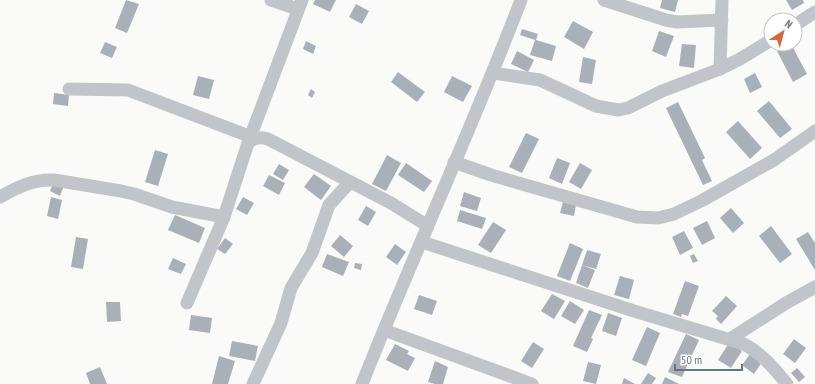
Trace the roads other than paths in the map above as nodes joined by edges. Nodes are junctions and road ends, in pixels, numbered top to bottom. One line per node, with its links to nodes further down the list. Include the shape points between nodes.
1 (271, 0): 5 (street)
2 (521, 0): 11 (street)
3 (604, 0): 7 (street, via 677,22)
4 (722, 0): 7 (street)
5 (300, 5): 14 (street)
6 (815, 12): 8 (street)
7 (722, 20): 10 (street)
8 (803, 20)
9 (763, 45): 10 (street)
10 (720, 69): 11 (street, via 618,110 596,106 540,80)
11 (493, 73): 15 (street)
12 (68, 89): 14 (street, via 128,90)
13 (815, 131): 15 (street, via 774,160 734,183 674,214 658,218 637,217 491,176)
14 (251, 139): 16 (street, via 268,138); 18 (street)
15 (454, 162): 19 (street)
16 (350, 182): 19 (street); 25 (street, via 329,206 312,253 291,288 281,323)
17 (0, 197): 18 (street, via 32,182 54,180 121,191 172,207)
18 (224, 217): 22 (street)
19 (428, 226): 20 (street)
20 (422, 242): 23 (street); 24 (street, via 634,312)
21 (815, 287): 24 (street)
22 (187, 303)
23 (384, 330): 26 (street); 27 (street)
24 (730, 339): 28 (street, via 760,354)
25 (253, 384)
26 (362, 384)
27 (532, 384)
28 (787, 384)

